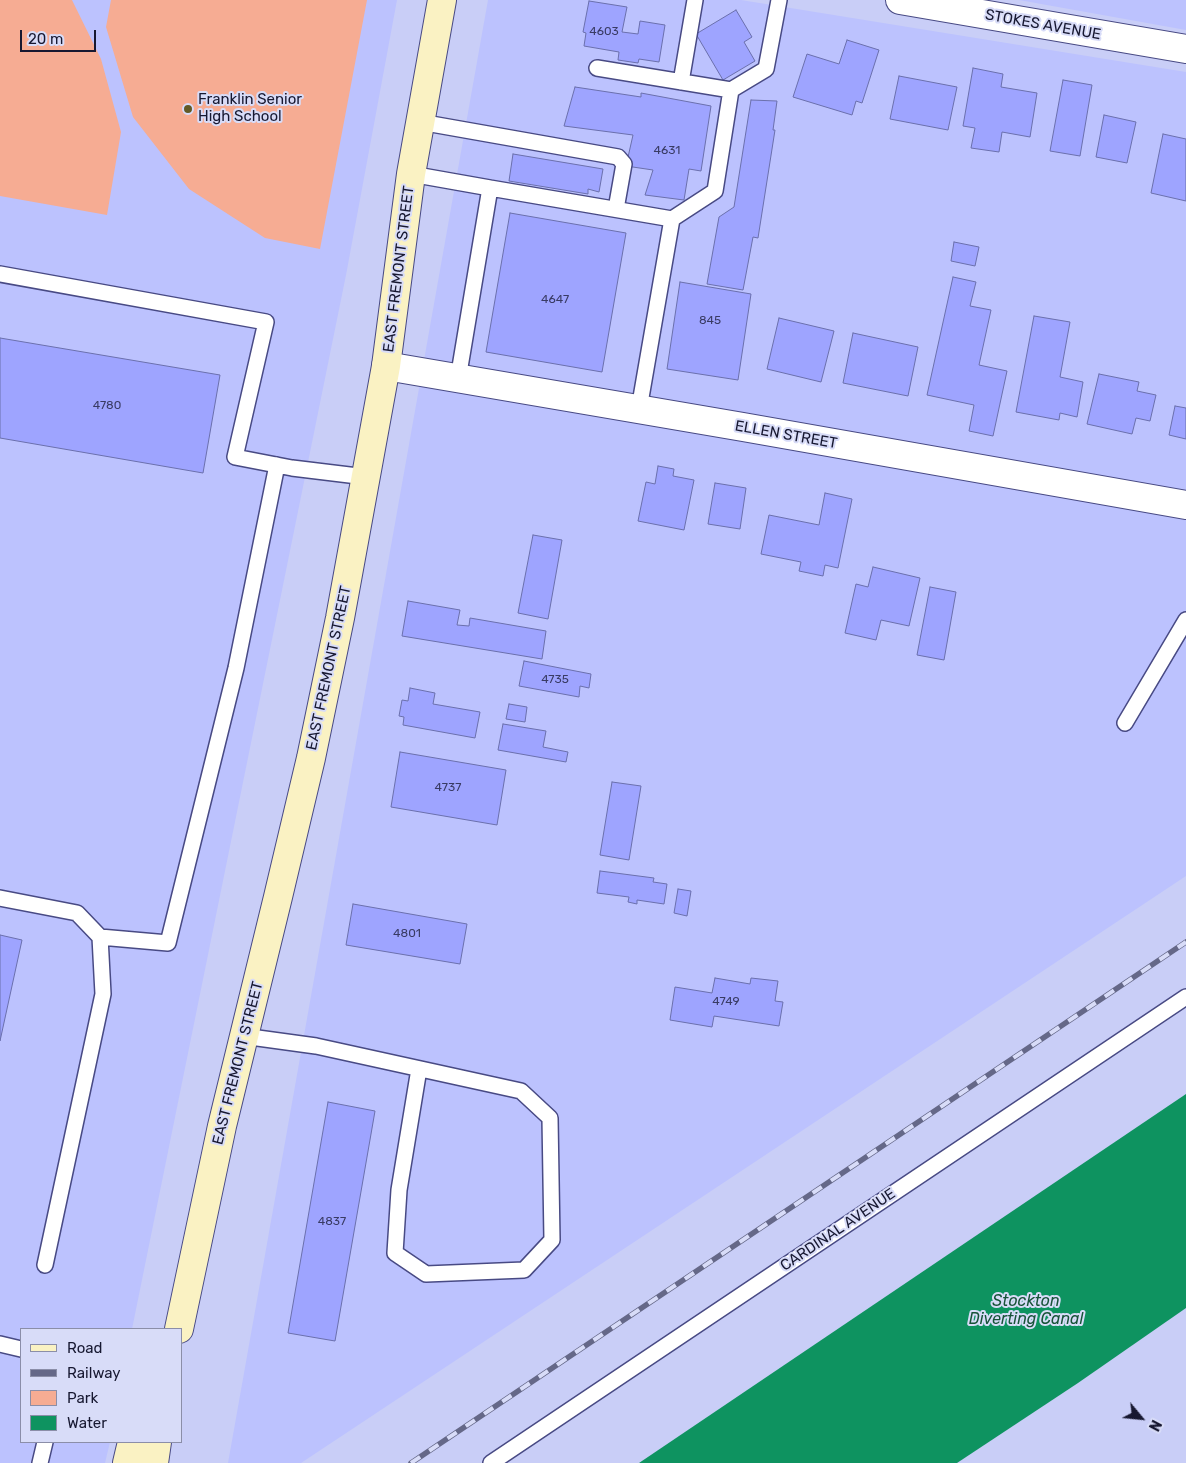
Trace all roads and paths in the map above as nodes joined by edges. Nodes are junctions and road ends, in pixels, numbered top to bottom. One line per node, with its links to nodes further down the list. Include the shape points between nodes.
1 (442, 0): 9 (main road, EAST FREMONT STREET)
2 (696, 0): 7 (lane)
3 (779, 0): 8 (lane, via 766,69)
4 (900, 0): 5 (street, STOKES AVENUE)
5 (1186, 49)
6 (597, 68): 7 (lane)
7 (681, 82): 8 (lane)
8 (731, 90): 13 (lane, via 715,191)
9 (420, 122): 10 (main road, EAST FREMONT STREET); 12 (lane, via 618,157 624,164)
10 (411, 174): 11 (lane); 15 (main road, EAST FREMONT STREET)
11 (490, 188): 12 (lane); 16 (lane)
12 (616, 209): 13 (lane)
13 (672, 219): 17 (lane)
14 (0, 274): 18 (lane, via 266,322 235,457)
15 (386, 366): 16 (street, ELLEN STREET); 19 (main road, EAST FREMONT STREET)
16 (458, 378): 17 (street, ELLEN STREET)
17 (640, 410): 20 (street, ELLEN STREET)
18 (277, 466): 19 (lane); 24 (lane, via 236,668 168,943)
19 (366, 477): 26 (main road, EAST FREMONT STREET, via 311,758)
20 (1186, 505)
21 (1186, 620): 22 (lane)
22 (1125, 723)
23 (0, 898): 24 (lane, via 77,913)
24 (100, 937): 29 (lane, via 103,994)
25 (1186, 997): 40 (lane, CARDINAL AVENUE)
26 (243, 1036): 27 (lane, via 316,1046); 28 (main road, EAST FREMONT STREET)
27 (419, 1069): 27 (lane, via 521,1091 550,1118 552,1240 524,1270 426,1274 395,1253 399,1190)
28 (202, 1217): 30 (main road); 31 (main road, EAST FREMONT STREET)
29 (45, 1265)
30 (161, 1328)
31 (178, 1328)
32 (0, 1344): 33 (lane)
33 (20, 1350)
34 (45, 1443): 37 (lane)
35 (132, 1443): 38 (main road)
36 (158, 1443): 39 (main road)
37 (40, 1463)
38 (127, 1463)
39 (154, 1463)
40 (491, 1463)

